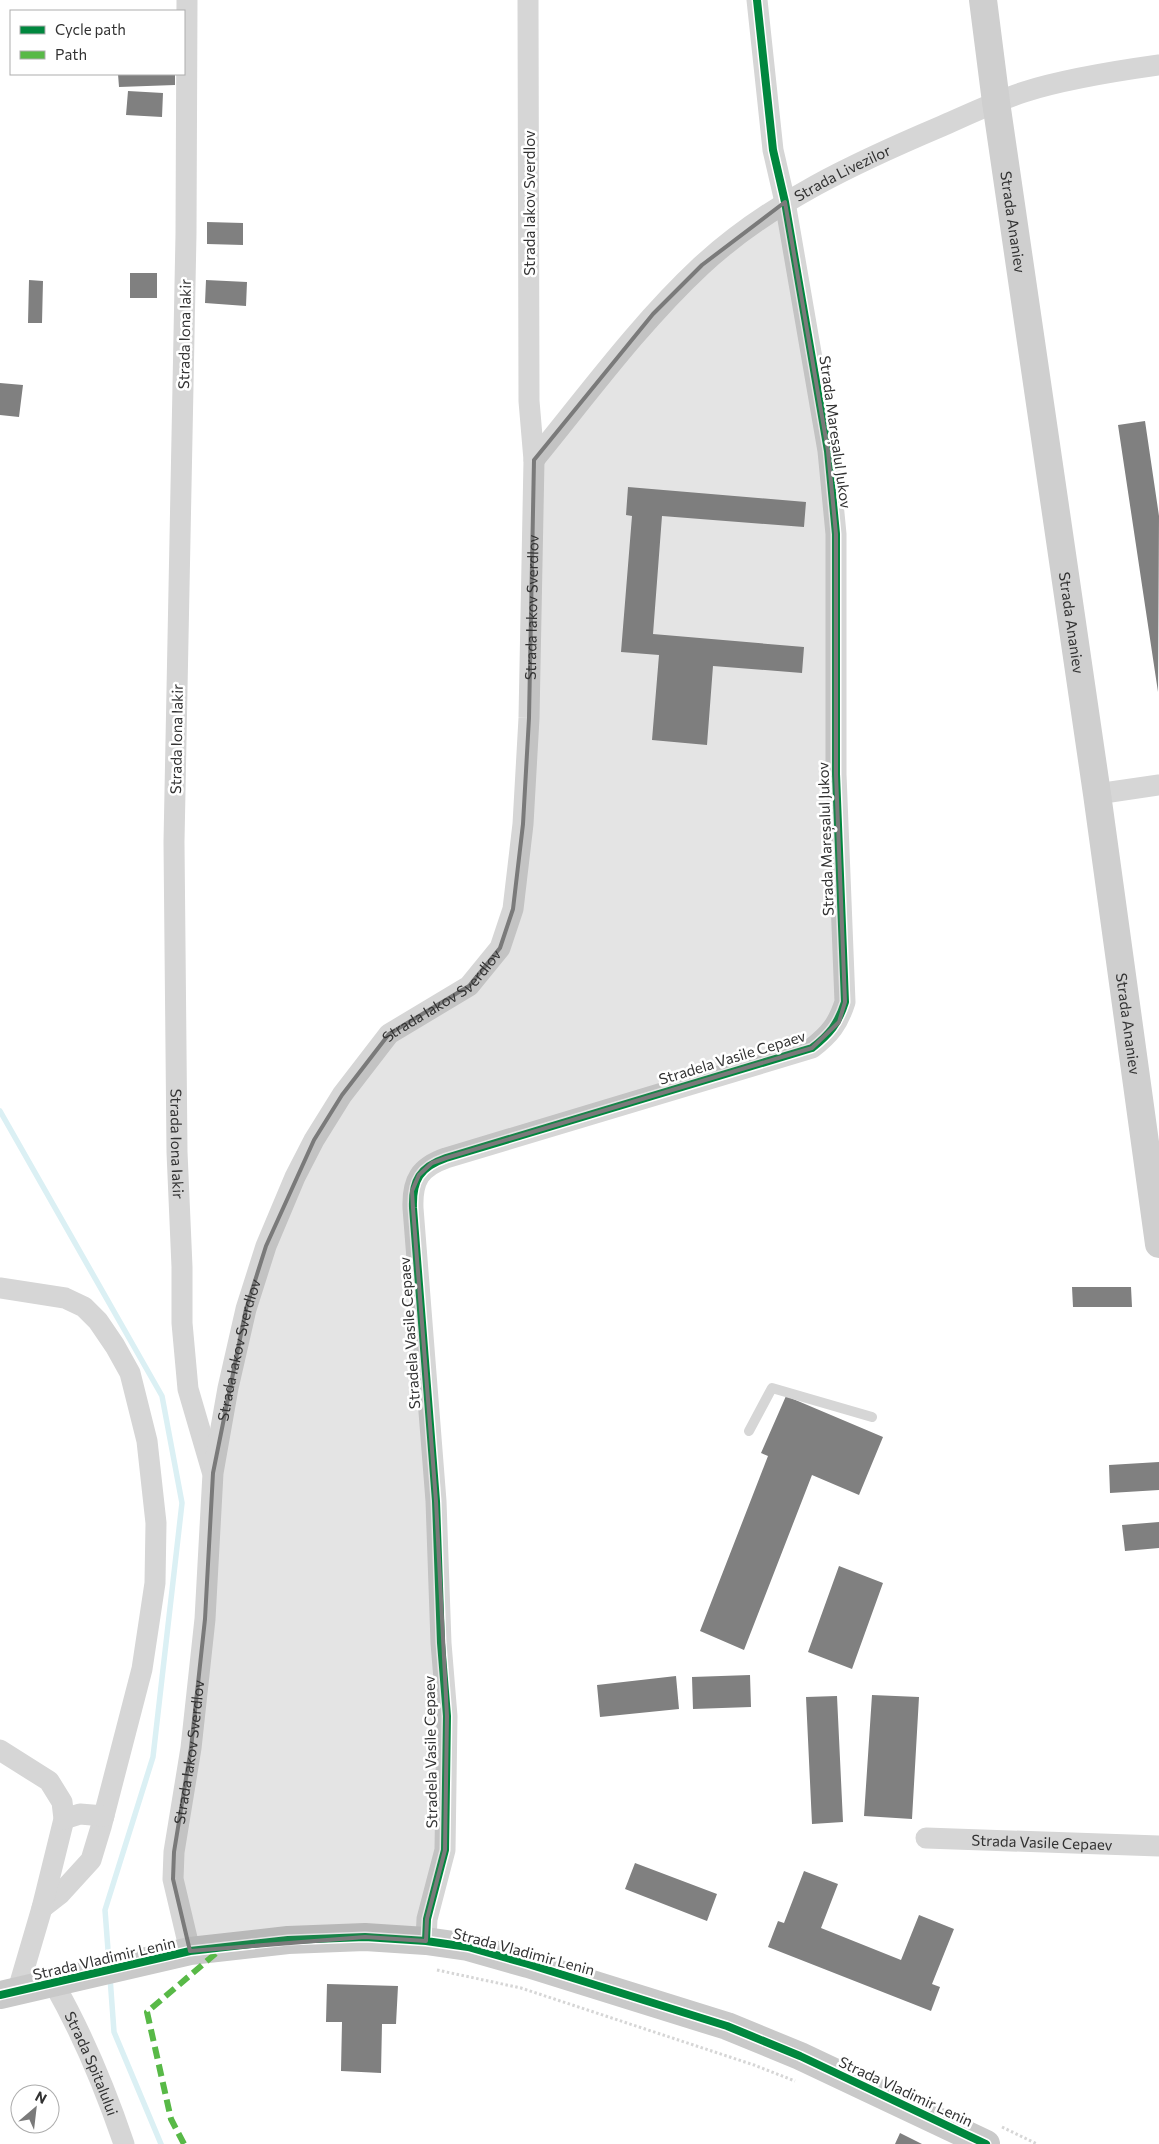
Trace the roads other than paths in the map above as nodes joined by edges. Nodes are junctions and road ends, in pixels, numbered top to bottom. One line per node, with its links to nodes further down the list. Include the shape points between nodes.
1 (187, 0): 16 (street, Strada Iona Iakir, via 186,234 174,842 176,1133 182,1324 188,1388)
2 (528, 0): 8 (street, Strada Iakov Sverdlov, via 529,401)
3 (757, 0): 7 (street, Strada Mareșalul Jukov, via 773,150)
4 (983, 0): 6 (street, Strada Ananiev)
5 (1159, 64): 6 (street, Strada Livezilor, via 1025,92)
6 (996, 102): 7 (street, Strada Livezilor, via 868,159); 10 (street, Strada Ananiev)
7 (785, 202): 8 (street, Strada Livezilor, via 702,265 653,314); 11 (street, Strada Mareșalul Jukov, via 828,451 836,534 836,774 845,1002)
8 (534, 460): 16 (street, Strada Iakov Sverdlov, via 529,718 523,824 513,909 508,925 500,948 469,986 389,1034 342,1095 314,1140 266,1246 246,1309)
9 (1159, 785): 10 (street)
10 (1097, 794): 12 (street, Strada Ananiev)
11 (838, 1022): 23 (street, Stradela Vasile Cepaev, via 829,1036 812,1048 446,1158 432,1163 419,1175 412,1191 436,1501 447,1716 445,1850 427,1919)
12 (1159, 1244)
13 (0, 1288): 18 (street, via 65,1298 84,1307 98,1321 130,1373 147,1442 156,1523 155,1583 142,1668)
14 (872, 1417): 15 (lane, via 772,1388)
15 (749, 1430)
16 (213, 1474): 24 (street, Strada Iakov Sverdlov, via 205,1619 172,1879)
17 (0, 1750): 19 (street, via 49,1781 62,1802)
18 (104, 1816): 19 (street, via 80,1814); 22 (street, via 91,1860 60,1894)
19 (64, 1819): 22 (street)
20 (926, 1838): 21 (street, Strada Vasile Cepaev)
21 (1159, 1846)
22 (42, 1908): 26 (street)
23 (426, 1941): 24 (main road, Strada Vladimir Lenin, via 355,1937 288,1940); 28 (main road, Strada Vladimir Lenin, via 528,1964 727,2026 800,2056)
24 (182, 1954): 25 (main road, Strada Vladimir Lenin)
25 (60, 1982): 26 (main road, Strada Vladimir Lenin); 27 (street, Strada Spitalului)
26 (8, 1994)
27 (124, 2144)
28 (986, 2144)

